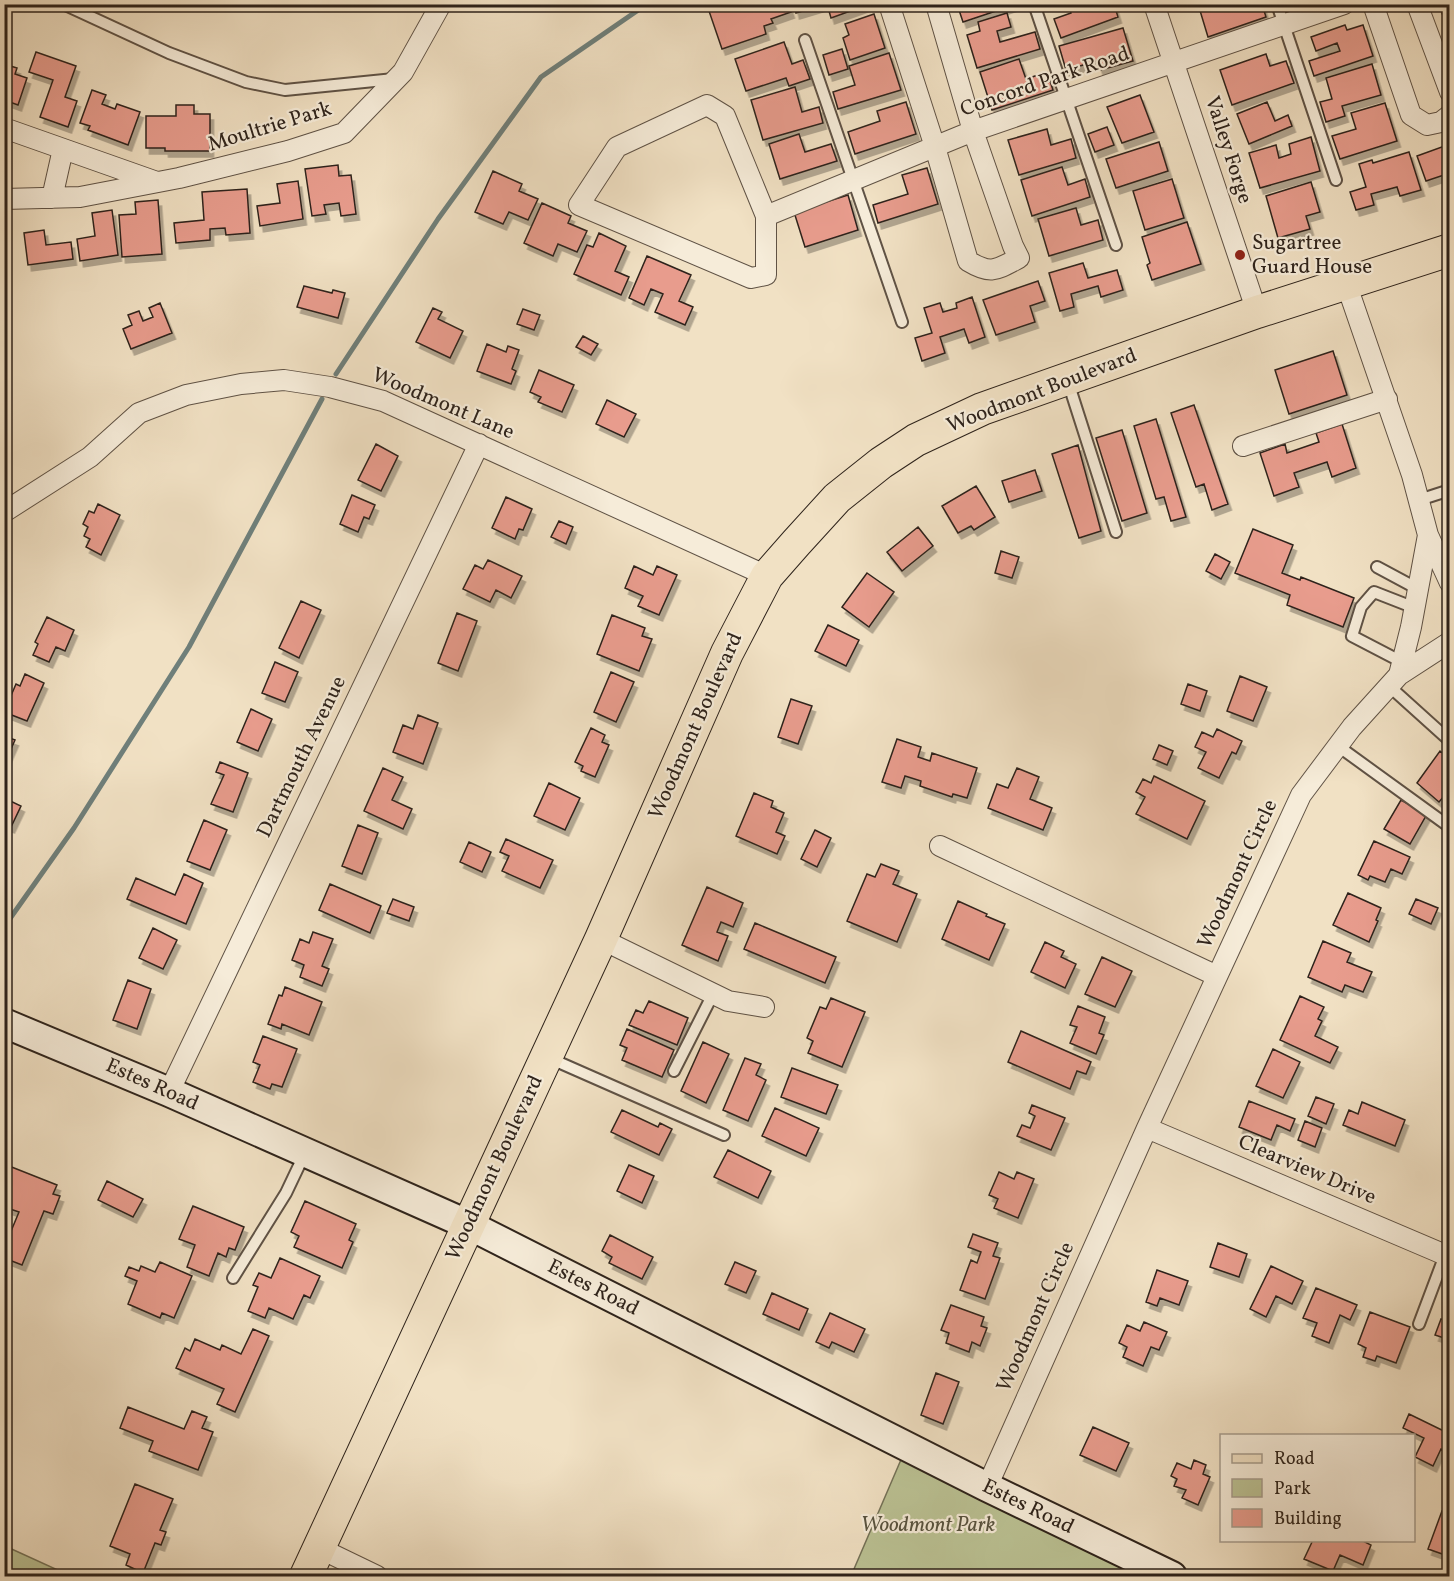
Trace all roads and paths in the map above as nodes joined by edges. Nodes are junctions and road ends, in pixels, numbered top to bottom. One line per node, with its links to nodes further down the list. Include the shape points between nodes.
1 (63, 4): 14 (lane, via 246,82 285,90)
2 (441, 4): 14 (street, Moultrie Park)
3 (889, 4): 20 (street)
4 (936, 4): 19 (street)
5 (1034, 4): 16 (lane)
6 (1154, 4): 13 (street, Valley Forge)
7 (1276, 4): 11 (lane)
8 (1344, 4): 11 (street, Concord Park Road)
9 (1373, 4): 17 (street, via 1411,115 1427,125 1441,122)
10 (1417, 4): 15 (street)
11 (1284, 25): 13 (street, Concord Park Road); 23 (lane)
12 (805, 40): 22 (lane)
13 (1174, 63): 16 (street, Concord Park Road); 31 (street, Valley Forge)
14 (397, 79): 24 (street, Moultrie Park, via 344,133 288,152)
15 (1449, 92)
16 (1067, 100): 19 (street, Concord Park Road); 28 (lane)
17 (1449, 115)
18 (4, 128): 21 (street)
19 (973, 132): 20 (street, Concord Park Road); 20 (street, via 1019,258 999,269 982,270 968,261)
20 (935, 147): 22 (street, Concord Park Road)
21 (63, 149): 24 (street); 25 (street)
22 (853, 180): 27 (street, Concord Park Road); 32 (lane)
23 (1336, 180)
24 (157, 182): 25 (street, Moultrie Park, via 80,197)
25 (52, 198): 26 (street, Moultrie Park)
26 (4, 199)
27 (766, 216): 27 (street, via 766,275 751,278 579,205 617,147 707,105 725,116)
28 (1116, 245)
29 (1449, 250): 30 (main road, Woodmont Boulevard)
30 (1346, 283): 31 (main road, Woodmont Boulevard); 34 (street, Woodmont Circle)
31 (1257, 312): 33 (main road, Woodmont Boulevard)
32 (902, 322)
33 (1067, 379): 40 (lane); 43 (main road, Woodmont Boulevard, via 982,409 916,440 837,498)
34 (1387, 399): 36 (street); 38 (street, Woodmont Circle)
35 (479, 444): 39 (street, Woodmont Lane, via 383,401 330,387 284,380 241,384 186,395 139,413 90,457); 43 (street, Woodmont Lane); 59 (street, Dartmouth Avenue)
36 (1243, 446)
37 (1449, 490): 38 (lane)
38 (1419, 500): 41 (street, Woodmont Circle)
39 (4, 512)
40 (1116, 532)
41 (1428, 535): 44 (street); 45 (street, Woodmont Circle)
42 (1377, 567): 45 (lane)
43 (767, 576): 52 (main road, Woodmont Boulevard, via 727,653)
44 (1449, 583)
45 (1417, 599): 47 (street, Woodmont Circle); 47 (lane, via 1374,592 1361,607 1352,636)
46 (1449, 642): 47 (street)
47 (1396, 674): 48 (lane); 49 (street, Woodmont Circle)
48 (1449, 741)
49 (1338, 746): 50 (lane); 53 (street, Woodmont Circle, via 1301,795)
50 (1447, 825)
51 (940, 846): 53 (street)
52 (601, 939): 54 (street); 57 (main road, Woodmont Boulevard)
53 (1217, 976): 60 (street, Woodmont Circle)
54 (713, 994): 55 (street, via 728,1001); 58 (lane)
55 (764, 1007)
56 (4, 1023): 59 (street, Estes Road)
57 (546, 1057): 61 (lane); 63 (main road, Woodmont Boulevard)
58 (674, 1071)
59 (169, 1092): 62 (street, Estes Road)
60 (1147, 1128): 64 (street, Clearview Drive); 67 (street, Woodmont Circle)
61 (724, 1135)
62 (305, 1153): 63 (street, Estes Road); 65 (lane, via 286,1192)
63 (469, 1225): 67 (street, Estes Road); 68 (main road, Woodmont Boulevard)
64 (1447, 1256): 66 (lane)
65 (233, 1278)
66 (1419, 1324)
67 (987, 1487): 71 (street, Estes Road)
68 (319, 1548): 69 (main road, Woodmont Boulevard); 70 (street)
69 (306, 1576)
70 (377, 1576)
71 (1172, 1576)

